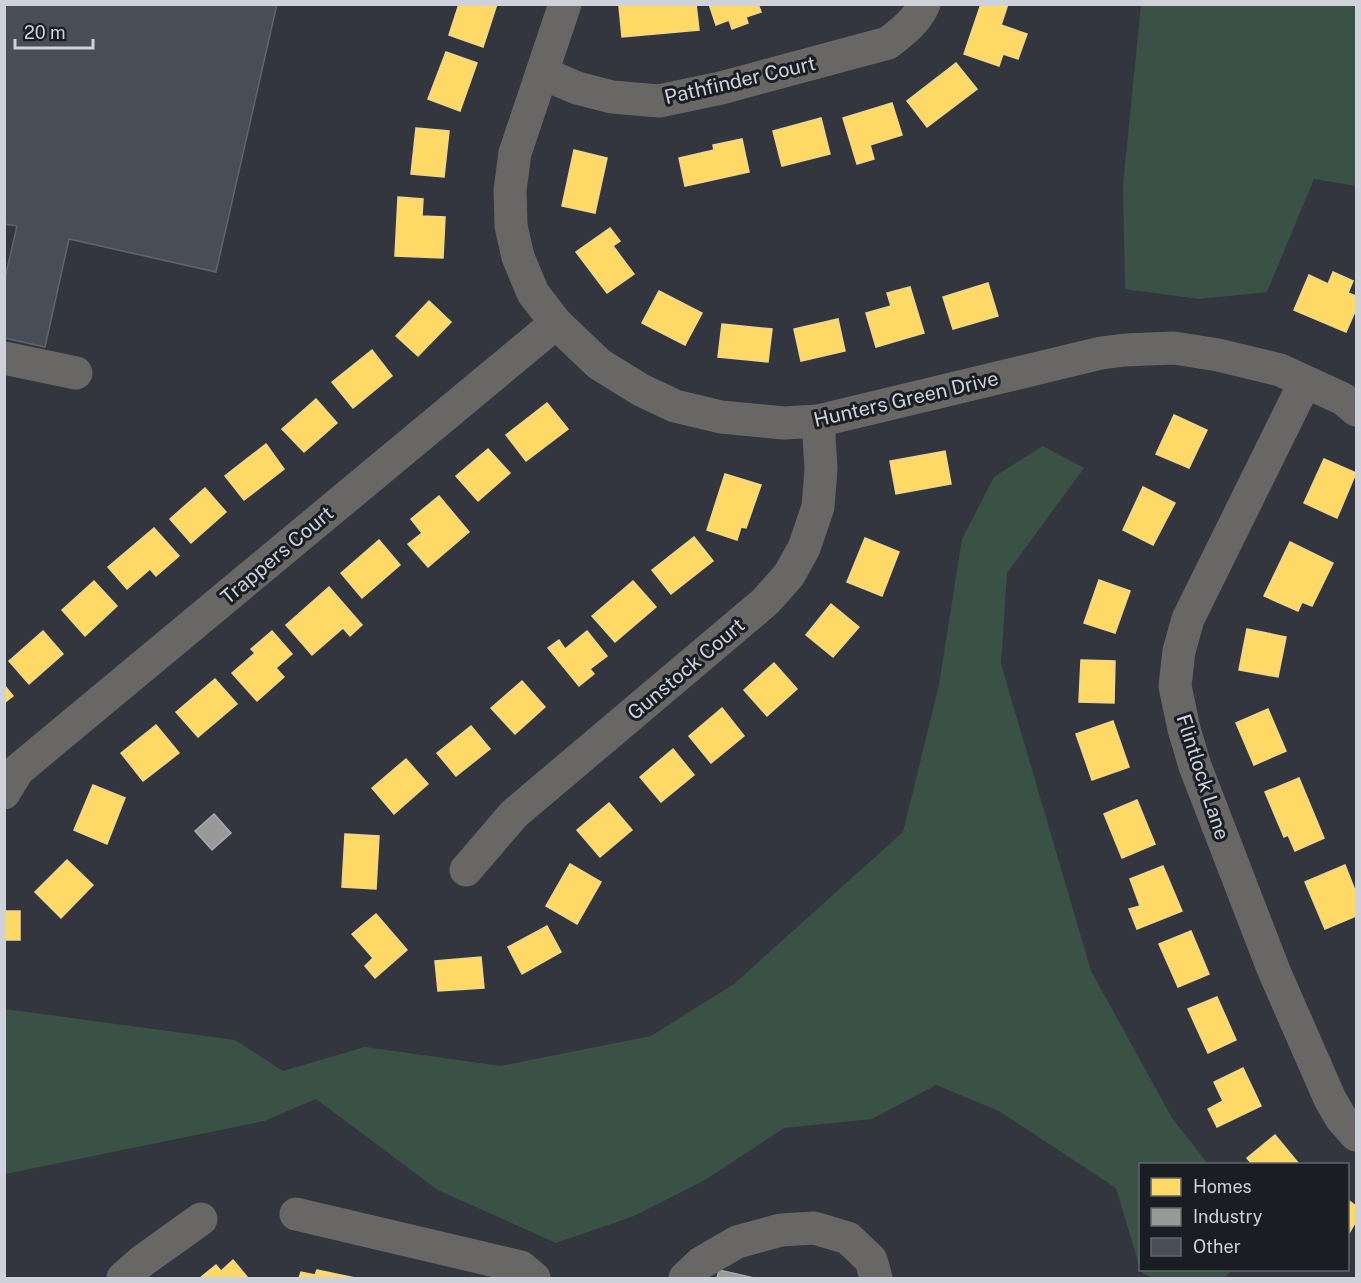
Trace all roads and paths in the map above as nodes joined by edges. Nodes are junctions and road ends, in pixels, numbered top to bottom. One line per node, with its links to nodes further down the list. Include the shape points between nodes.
1 (566, 4): 3 (street, Hunters Green Drive)
2 (924, 4): 3 (street, Pathfinder Court, via 909,25 888,43 659,101 612,97 577,88)
3 (542, 72): 4 (street, Hunters Green Drive, via 515,153 511,226 518,257 533,293)
4 (556, 323): 9 (street, Hunters Green Drive, via 599,364 675,406 721,417); 10 (street, Trappers Court, via 18,770)
5 (4, 358): 6 (street)
6 (76, 373)
7 (1305, 382): 8 (street, Hunters Green Drive, via 1343,399); 9 (street, Hunters Green Drive, via 1280,370 1218,355 1174,348 1125,350); 12 (street, Flintlock Lane, via 1188,619 1175,686 1195,766 1274,971 1330,1099)
8 (1356, 410)
9 (818, 422): 11 (street, Gunstock Court, via 818,507 804,548 789,575 766,601 514,814)
10 (4, 793)
11 (466, 870)
12 (1356, 1136)
13 (296, 1214): 16 (street, via 521,1267)
14 (201, 1219): 15 (street)
15 (123, 1278)
16 (534, 1278)
17 (685, 1278): 18 (street, via 701,1263 737,1242 781,1230 814,1228 848,1238 871,1260)
18 (876, 1278)

